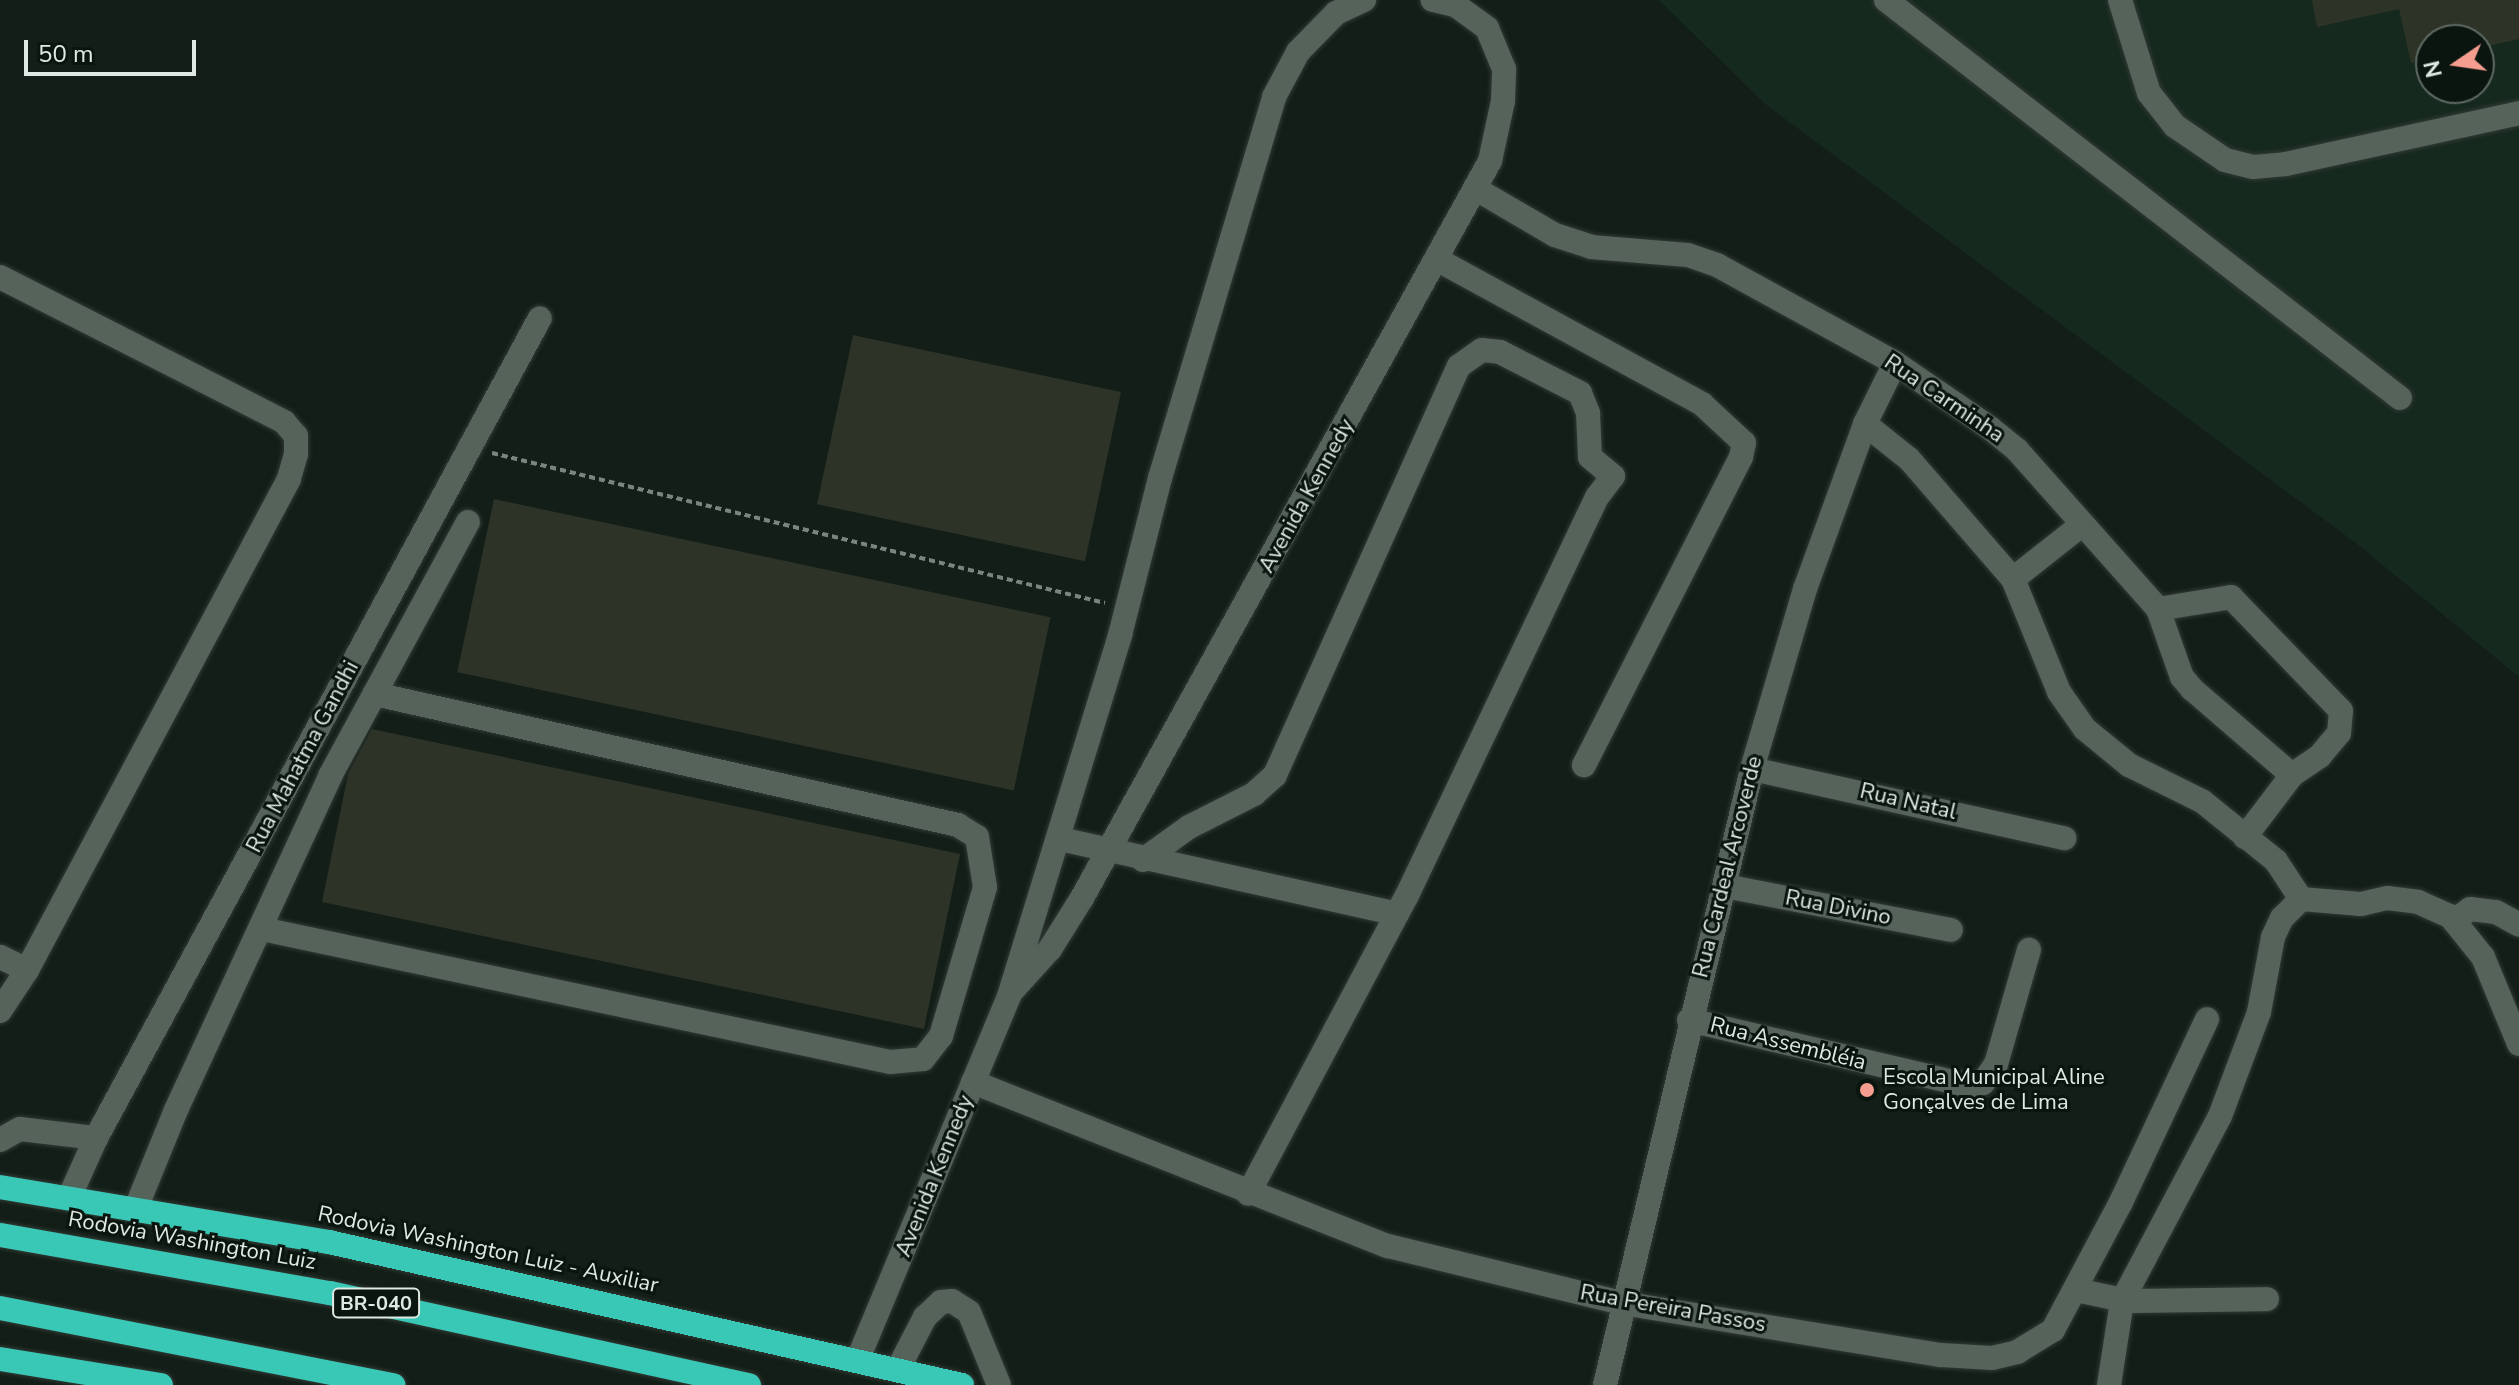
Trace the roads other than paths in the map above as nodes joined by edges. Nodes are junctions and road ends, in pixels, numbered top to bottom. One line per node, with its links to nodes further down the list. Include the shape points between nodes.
1 (1364, 0): 25 (street, Avenida Kennedy, via 1336,13 1298,52 1274,97)
2 (1433, 0): 6 (street, via 1455,5)
3 (1480, 0): 6 (street, Avenida Kennedy)
4 (1886, 0): 13 (street)
5 (2120, 0): 7 (street, via 2149,93 2175,126 2225,160 2253,167 2286,164)
6 (1487, 28): 8 (street, Avenida Kennedy, via 1504,69 1503,101 1490,161)
7 (2519, 113)
8 (1476, 189): 9 (street, Avenida Kennedy); 12 (street, Rua Carminha, via 1555,235 1591,247 1688,255 1717,265)
9 (1438, 260): 20 (street, via 1702,404 1744,443); 26 (street, Avenida Kennedy)
10 (0, 277): 37 (street, via 284,422 296,436 289,479)
11 (540, 318): 44 (street, Rua Mahatma Gandhi)
12 (1895, 363): 14 (street, Rua Cardeal Arcoverde); 16 (street, Rua Carminha, via 2017,450)
13 (2400, 398)
14 (1865, 424): 17 (street, via 1909,459); 21 (street, Rua Cardeal Arcoverde, via 1805,589)
15 (468, 522): 19 (street)
16 (2080, 526): 17 (street); 18 (street, Rua Carminha)
17 (2013, 579): 23 (street, via 2059,692 2078,722 2129,765 2202,801)
18 (2158, 609): 22 (street, Rua Carminha, via 2187,683); 22 (street, via 2231,597 2334,699 2343,722 2339,733 2320,756)
19 (375, 694): 33 (street, via 330,776); 33 (street, via 958,825 977,837 985,887 941,1036 923,1059 890,1062)
20 (1584, 765)
21 (1752, 769): 24 (street, Rua Natal); 28 (street, Rua Cardeal Arcoverde)
22 (2292, 775): 23 (street)
23 (2245, 837): 29 (street, via 2287,874)
24 (2064, 838)
25 (1060, 839): 26 (street); 38 (street, Avenida Kennedy)
26 (1108, 853): 27 (street); 38 (street, Avenida Kennedy, via 1050,949)
27 (1143, 860): 30 (street); 30 (street, via 1189,827 1254,794 1275,775 1459,366 1482,350 1500,352 1580,393 1588,413 1590,457 1613,476 1597,497)
28 (1725, 886): 34 (street, Rua Divino); 41 (street, Rua Cardeal Arcoverde)
29 (2301, 899): 31 (street, via 2418,902); 53 (street, via 2282,918 2273,937 2259,1012 2220,1116)
30 (1397, 914): 47 (street)
31 (2454, 921): 32 (street, via 2470,909 2496,912); 42 (street, via 2483,957)
32 (2519, 925)
33 (262, 929): 49 (street)
34 (1951, 930)
35 (2029, 950): 41 (street, Rua Assembléia, via 1991,1076 1971,1086)
36 (0, 957): 37 (street)
37 (27, 970): 39 (street)
38 (1010, 993): 43 (street, Avenida Kennedy)
39 (0, 1011)
40 (2207, 1019): 51 (street, Rua Pereira Passos)
41 (1689, 1020): 54 (street, Rua Cardeal Arcoverde)
42 (2519, 1044)
43 (973, 1082): 47 (street, Rua Pereira Passos); 57 (street, Avenida Kennedy)
44 (96, 1138): 45 (street, via 30,1128); 48 (street, Rua Mahatma Gandhi)
45 (0, 1140)
46 (0, 1187): 48 (highway, Rodovia Washington Luiz - Auxiliar)
47 (1248, 1194): 54 (street, Rua Pereira Passos, via 1388,1246)
48 (69, 1198): 49 (highway, Rodovia Washington Luiz - Auxiliar)
49 (136, 1208): 57 (highway, Rodovia Washington Luiz - Auxiliar, via 343,1245)
50 (0, 1235): 61 (highway, Rodovia Washington Luiz / BR-040, via 330,1293)
51 (2076, 1290): 53 (street); 54 (street, Rua Pereira Passos, via 2053,1330 2017,1352 1992,1358 1941,1355)
52 (2267, 1299): 53 (street)
53 (2122, 1301): 65 (street)
54 (1622, 1303): 64 (street, Rua Cardeal Arcoverde)
55 (0, 1308): 60 (highway)
56 (0, 1359): 59 (highway)
57 (858, 1359): 58 (highway, Rodovia Washington Luiz - Auxiliar)
58 (898, 1369): 62 (highway, Rodovia Washington Luiz - Auxiliar); 63 (street, via 925,1317 941,1302 952,1301 969,1312)
59 (161, 1385)
60 (394, 1385)
61 (749, 1385)
62 (962, 1385)
63 (999, 1385)
64 (1605, 1385)
65 (2109, 1385)

